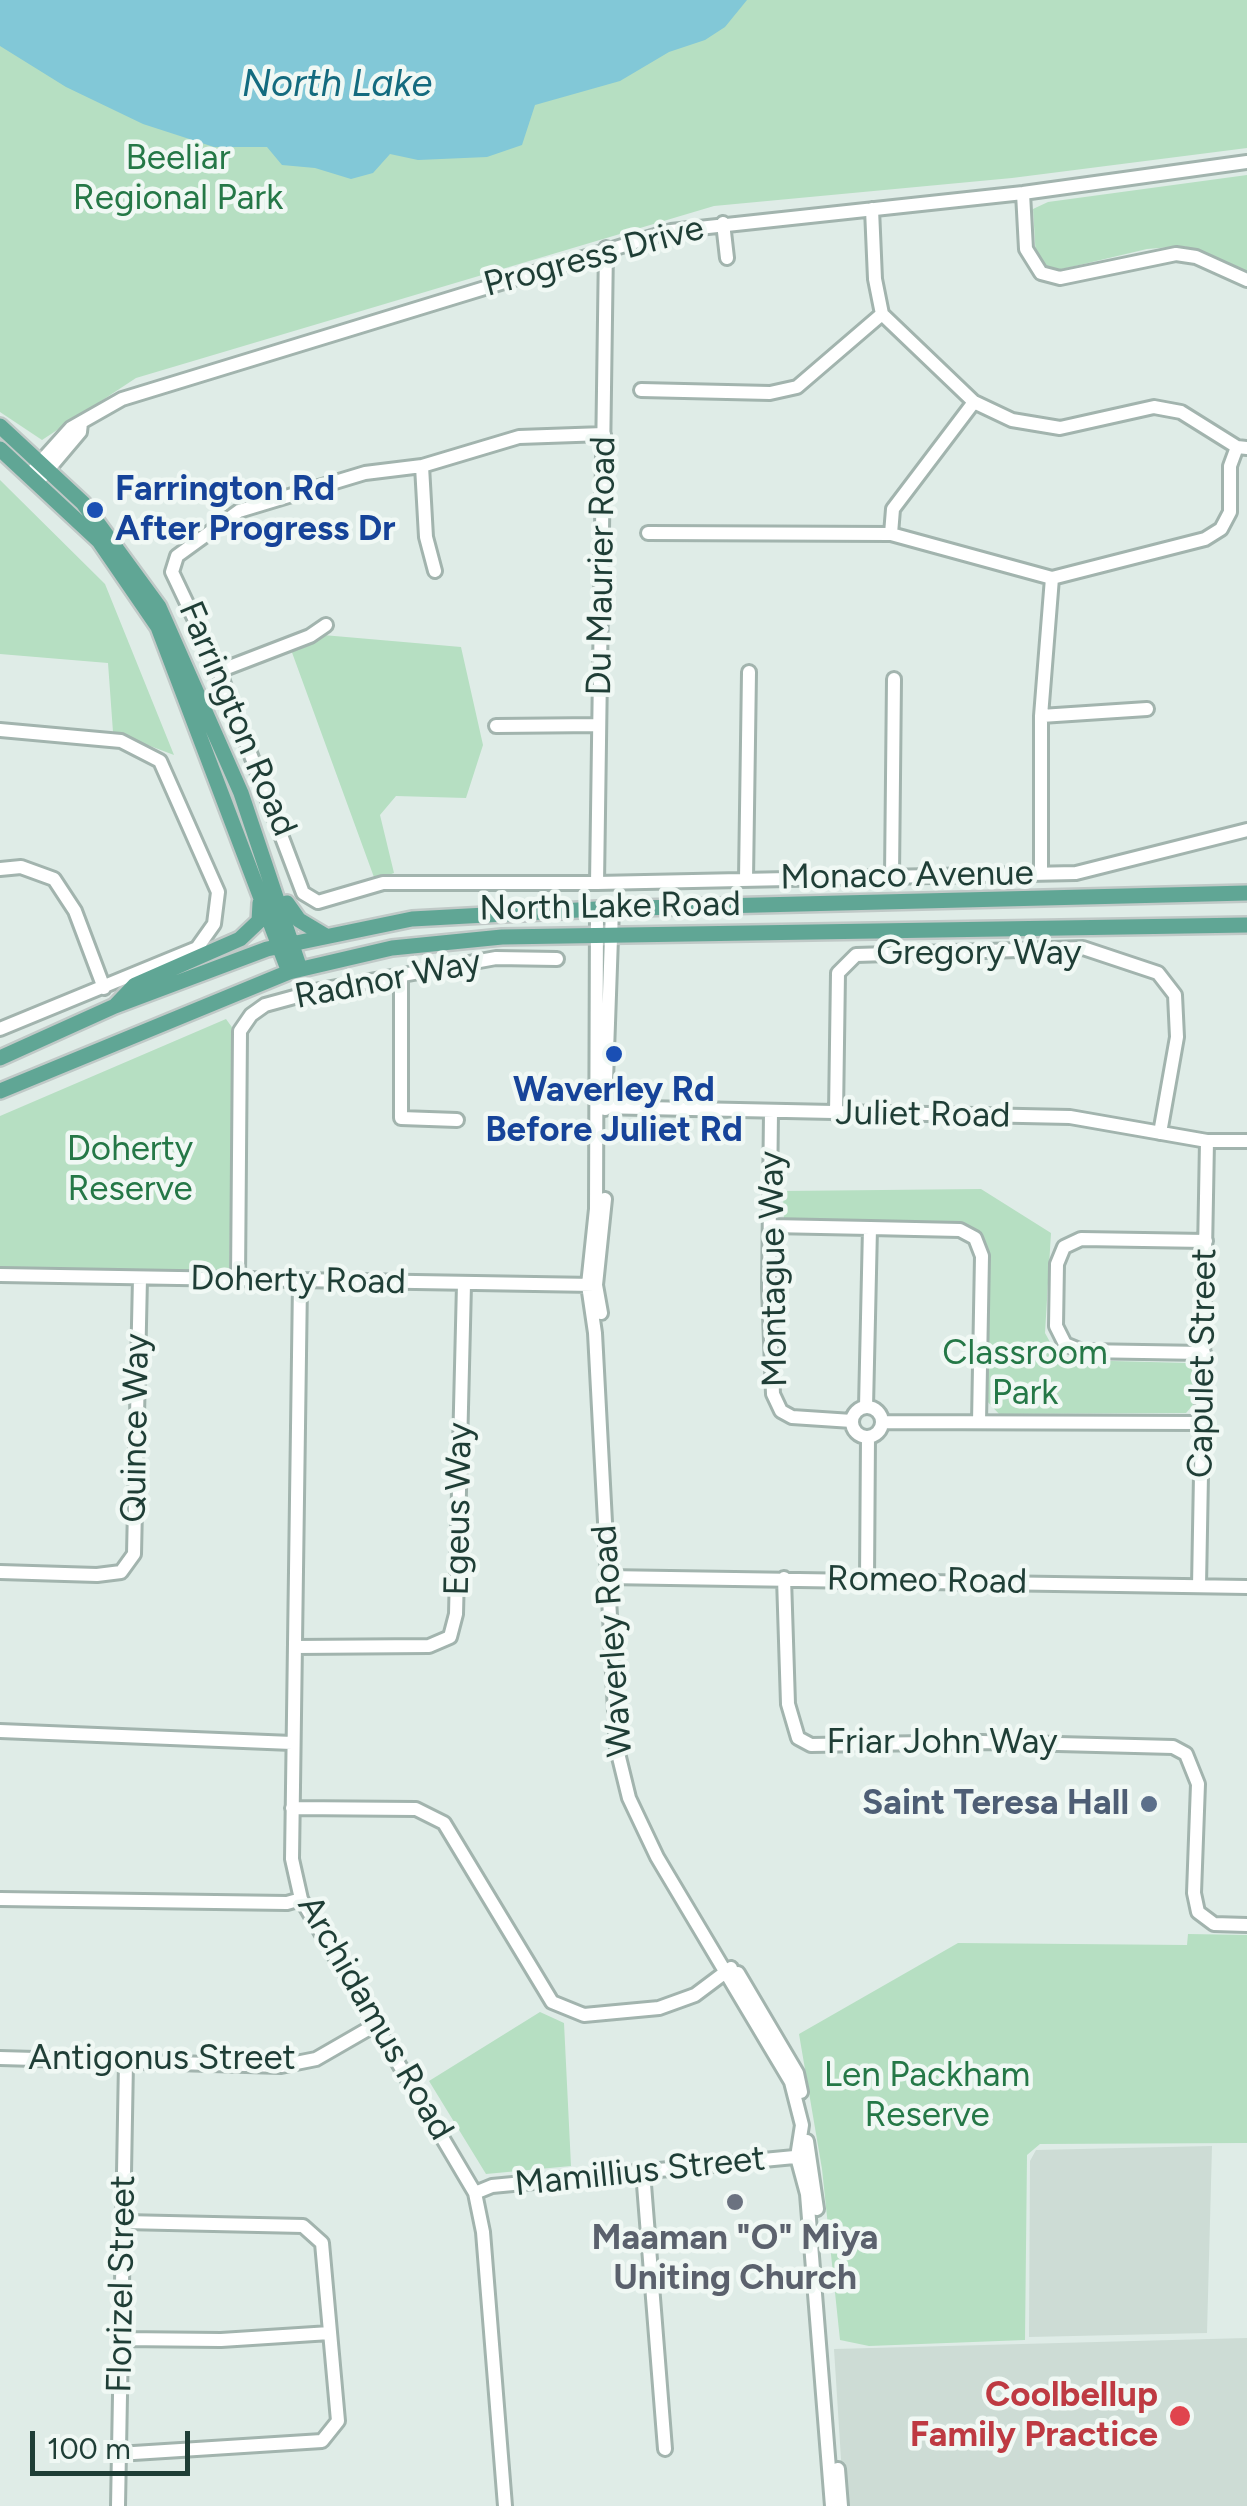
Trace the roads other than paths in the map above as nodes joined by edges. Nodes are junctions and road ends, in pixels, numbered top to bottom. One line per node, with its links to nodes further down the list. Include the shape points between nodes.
1 (1247, 162): 2 (street, Progress Drive)
2 (1023, 193): 3 (street, Progress Drive); 7 (street, via 1026,249 1041,273 1067,277 1176,254)
3 (872, 209): 4 (street, Progress Drive); 8 (street)
4 (723, 223): 5 (street, Progress Drive); 6 (street)
5 (606, 248): 12 (street, Du Maurier Road); 16 (street, Progress Drive, via 122,399 70,428)
6 (727, 258)
7 (1247, 280)
8 (882, 314): 9 (street, via 797,387 770,393); 10 (street)
9 (641, 390)
10 (974, 402): 13 (street, via 1012,420 1060,428 1154,407 1181,412); 18 (street, via 893,509)
11 (0, 426): 16 (main road, Farrington Road)
12 (604, 434): 15 (street, Monaco Avenue, via 520,437); 27 (street, Du Maurier Road)
13 (1242, 447): 20 (street, via 1230,466 1230,512 1221,529)
14 (0, 449): 16 (main road, Farrington Road)
15 (422, 466): 19 (street); 22 (street, Monaco Avenue, via 365,473 239,511 177,556 172,572)
16 (39, 472): 30 (main road, Farrington Road, via 142,600); 31 (main road, Farrington Road, via 106,530 159,607)
17 (648, 533): 18 (street)
18 (891, 534): 20 (street)
19 (435, 571)
20 (1052, 578): 26 (street)
21 (326, 626): 22 (street)
22 (219, 670): 37 (street, Monaco Avenue, via 303,893 318,902 383,882)
23 (749, 672): 36 (street)
24 (894, 679): 35 (street)
25 (1147, 708): 26 (street)
26 (1041, 716): 34 (street)
27 (599, 725): 28 (street); 37 (street, Du Maurier Road)
28 (496, 726)
29 (0, 730): 47 (street, via 120,741 160,761 214,879 217,910 197,948)
30 (215, 767): 43 (main road, Farrington Road); 48 (main road, via 260,900 259,921 240,938 133,986)
31 (241, 793): 41 (main road, via 290,912); 43 (main road, Farrington Road)
32 (1247, 830): 34 (street, Monaco Avenue, via 1076,872)
33 (0, 868): 47 (street, via 21,867 54,879 75,910)
34 (1040, 873): 35 (street, Monaco Avenue)
35 (892, 876): 36 (street, Monaco Avenue)
36 (746, 880): 37 (street, Monaco Avenue)
37 (597, 883)
38 (1247, 893): 39 (main road, North Lake Road)
39 (604, 909): 41 (main road, North Lake Road, via 412,919); 42 (street, Waverley Road)
40 (1247, 924): 42 (main road, North Lake Road)
41 (324, 935): 43 (main road, North Lake Road)
42 (604, 938): 45 (main road, North Lake Road, via 428,943); 52 (street, Waverley Road)
43 (286, 944): 45 (main road, Farrington Road); 48 (main road, North Lake Road)
44 (557, 959): 46 (street, Radnor Way, via 496,958)
45 (294, 971): 51 (main road, North Lake Road)
46 (401, 978): 55 (street, via 402,1118); 64 (street, Radnor Way, via 265,1005 240,1031)
47 (104, 988): 49 (street)
48 (115, 1006): 50 (main road, North Lake Road)
49 (0, 1029)
50 (0, 1058)
51 (0, 1091)
52 (601, 1107): 53 (street, Juliet Road); 67 (street, Waverley Road, via 604,1242)
53 (771, 1112): 54 (street, Juliet Road); 59 (street, Montague Way)
54 (836, 1114): 56 (street, Juliet Road, via 1070,1117); 56 (street, Gregory Way, via 838,973 856,955 1083,948 1158,973 1175,995 1176,1037)
55 (458, 1120)
56 (1160, 1133): 57 (street, Juliet Road)
57 (1206, 1141): 58 (street, Juliet Road); 61 (street, Capulet Street)
58 (1247, 1141)
59 (771, 1226): 60 (street); 70 (street, Montague Way, via 776,1403 792,1417)
60 (870, 1228): 69 (street); 72 (street, via 960,1230 975,1238 982,1256)
61 (1206, 1240): 68 (street, Capulet Street); 68 (street, via 1081,1239 1064,1247 1056,1326 1064,1344 1082,1351)
62 (0, 1276): 63 (street, Doherty Road)
63 (140, 1278): 64 (street, Doherty Road); 75 (street, Quince Way, via 134,1554 121,1572)
64 (238, 1280): 65 (street, Doherty Road)
65 (300, 1283): 66 (street, Doherty Road); 81 (street, Archidamus Road)
66 (464, 1284): 67 (street, Doherty Road); 81 (street, Egeus Way, via 456,1614 450,1637 429,1646)
67 (592, 1285): 76 (street, Waverley Road)
68 (1204, 1353): 73 (street, Capulet Street)
69 (866, 1406): 70 (street); 71 (street)
70 (852, 1421): 74 (street, via 856,1433)
71 (882, 1422): 72 (street); 74 (street)
72 (979, 1422): 73 (street)
73 (1202, 1423): 79 (street, Capulet Street)
74 (868, 1437): 78 (street)
75 (0, 1572)
76 (610, 1577): 77 (street, Romeo Road); 88 (street, Waverley Road, via 615,1734 625,1785 657,1856)
77 (784, 1578): 78 (street, Romeo Road); 87 (street, Friar John Way, via 791,1723 798,1738 811,1744 1159,1744 1186,1754 1198,1784 1198,1912 1214,1924)
78 (867, 1580): 79 (street, Romeo Road)
79 (1199, 1586): 80 (street, Romeo Road)
80 (1247, 1587)
81 (295, 1647): 83 (street, Archidamus Road)
82 (0, 1731): 83 (street)
83 (292, 1743): 84 (street, Archidamus Road)
84 (292, 1808): 86 (street, Archidamus Road, via 292,1859); 88 (street, via 416,1809 444,1823 552,2002 584,2015 659,2008)
85 (0, 1899): 86 (street)
86 (301, 1899): 89 (street, Archidamus Road)
87 (1247, 1925)
88 (732, 1973): 92 (street, Waverley Road, via 791,2082)
89 (375, 2025): 91 (street, Antigonus Street, via 316,2059 280,2066); 94 (street, Archidamus Road)
90 (0, 2058): 91 (street, Antigonus Street)
91 (126, 2062): 95 (street, Florizel Street)
92 (802, 2156): 93 (street, Mamillius Street); 102 (street, Waverley Road); 103 (street, Waverley Road, via 816,2192)
93 (643, 2172): 94 (street, Mamillius Street, via 492,2186); 98 (street)
94 (475, 2194): 101 (street, Archidamus Road, via 484,2232)
95 (124, 2222): 96 (street, via 302,2226 322,2243); 97 (street, Florizel Street)
96 (330, 2334): 97 (street); 99 (street, via 338,2421 322,2441)
97 (121, 2338): 99 (street, Florizel Street)
98 (665, 2448)
99 (118, 2454): 100 (street, Florizel Street)
100 (118, 2506)
101 (506, 2506)
102 (832, 2506)
103 (841, 2506)

